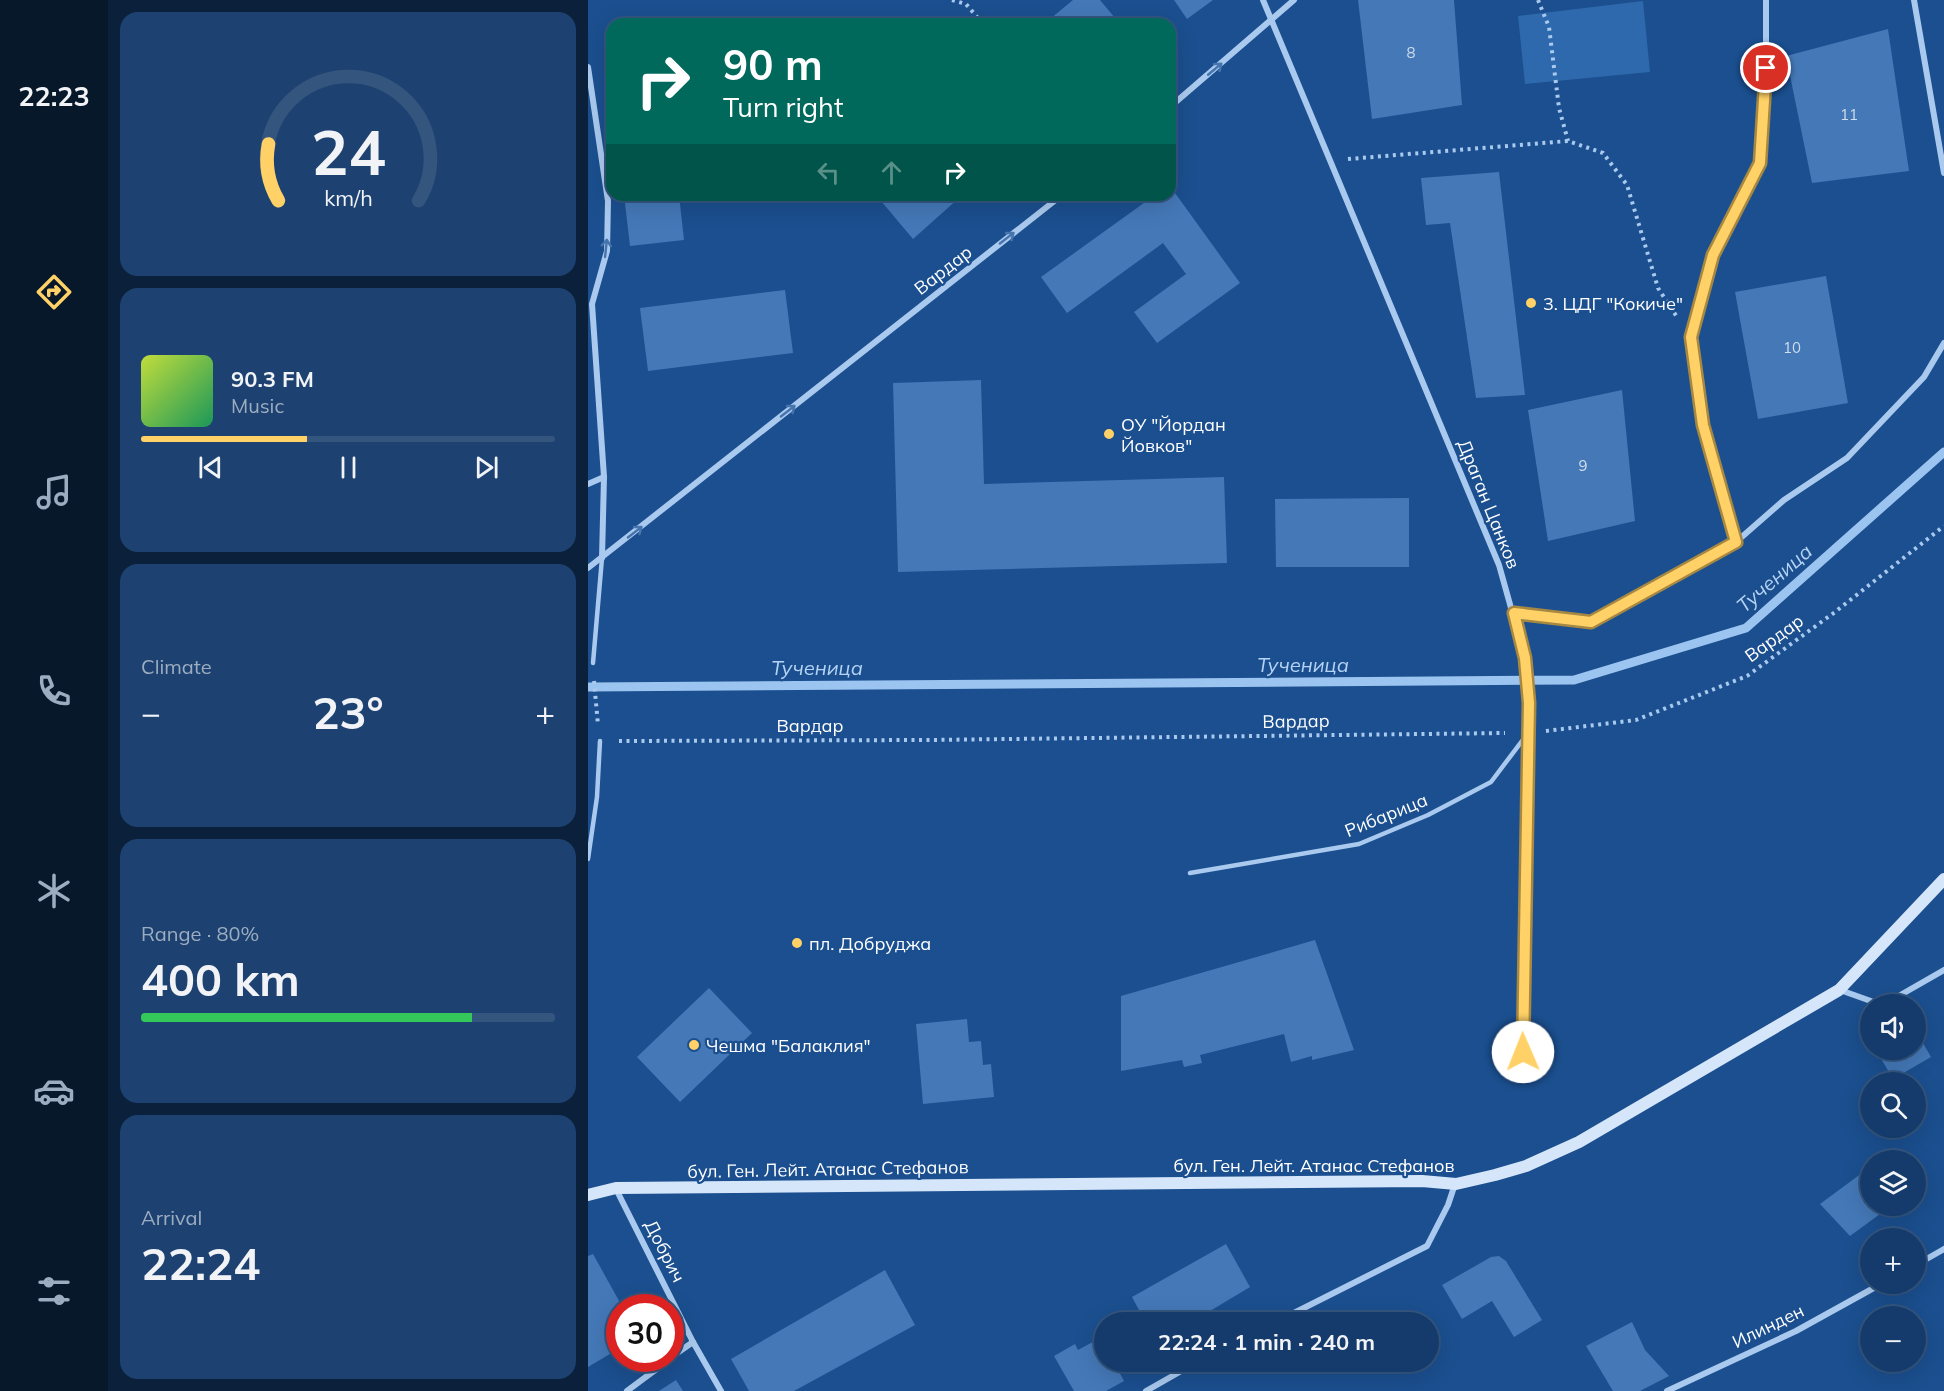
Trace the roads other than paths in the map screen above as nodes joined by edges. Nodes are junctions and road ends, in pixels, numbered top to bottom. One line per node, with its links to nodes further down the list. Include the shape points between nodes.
1 (1263, 0): 5 (street, Драган Цанков)
2 (1294, 0): 5 (street)
3 (1766, 0): 16 (street, via 1760,163 1713,255 1691,337 1703,425)
4 (1914, 0): 8 (street)
5 (1270, 19): 7 (street, one-way to 5); 19 (street, Драган Цанков, via 1499,565)
6 (588, 67): 9 (street, one-way to 6)
7 (1176, 102)
8 (1944, 173)
9 (606, 188)
10 (608, 201): 12 (street, one-way to 10, via 607,251)
11 (1054, 201): 17 (street, Вардар, one-way to 11)
12 (590, 301): 14 (street)
13 (1944, 343): 16 (street, via 1924,377 1847,458 1784,500)
14 (604, 477): 15 (street); 17 (street)
15 (588, 484)
16 (1736, 542): 19 (street, via 1591,622)
17 (602, 558): 18 (street, Вардар); 20 (lane)
18 (588, 568)
19 (1514, 613): 21 (street, Драган Цанков, via 1525,658)
20 (593, 663)
21 (1528, 733): 24 (lane, Рибарица, via 1491,782 1428,815 1359,844); 30 (street, Драган Цанков)
22 (600, 741): 23 (lane)
23 (588, 860)
24 (1190, 873)
25 (1944, 879): 27 (main road, бул. Ген. Лейт. Атанас Стефанов)
26 (1944, 970): 28 (street)
27 (1839, 990): 29 (street); 31 (main road, бул. Ген. Лейт. Атанас Стефанов, via 1579,1142 1526,1166)
28 (1901, 994)
29 (1860, 996)
30 (1523, 1052)
31 (1456, 1184): 32 (main road, бул. Ген. Лейт. Атанас Стефанов, via 1410,1181); 37 (street, via 1427,1246)
32 (616, 1188): 33 (main road, бул. Ген. Лейт. Атанас Стефанов); 38 (street, Добрич)
33 (588, 1195)
34 (1944, 1249): 35 (street)
35 (1926, 1259)
36 (1863, 1294): 45 (street, Илинден, via 1796,1331)
37 (1296, 1312)
38 (693, 1342): 39 (street); 43 (street, Добрич)
39 (684, 1349)
40 (653, 1372): 42 (street)
41 (1179, 1372): 44 (street)
42 (627, 1391)
43 (721, 1391)
44 (1146, 1391)
45 (1667, 1391)

